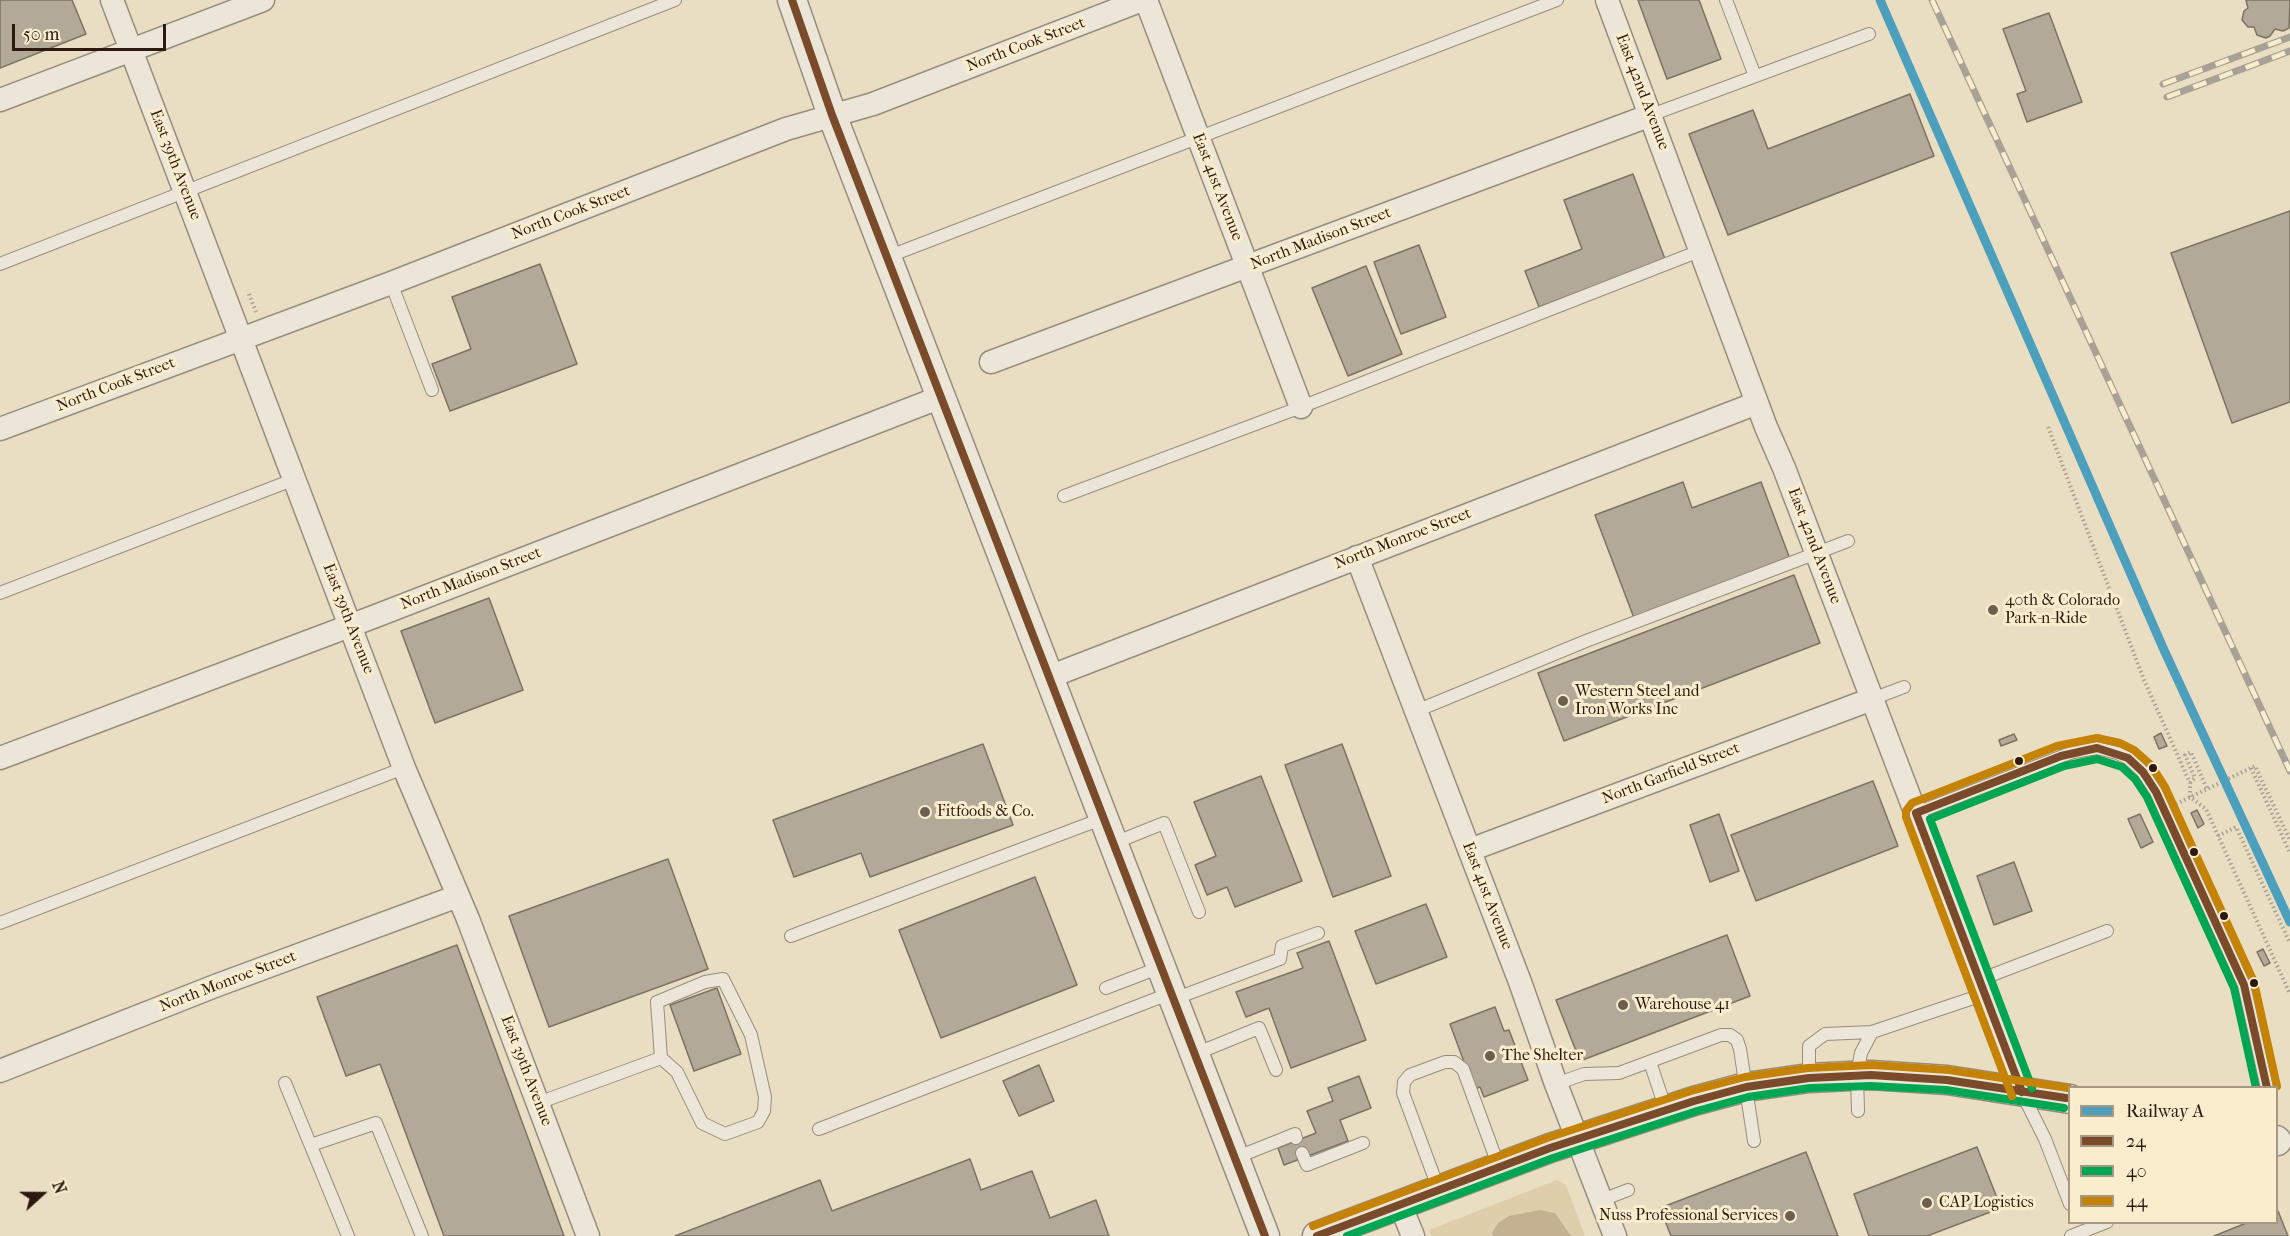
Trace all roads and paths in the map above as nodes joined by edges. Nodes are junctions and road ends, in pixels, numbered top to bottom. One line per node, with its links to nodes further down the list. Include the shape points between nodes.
1 (112, 0): 10 (street, East 39th Avenue)
2 (263, 0): 10 (street)
3 (675, 0): 16 (lane)
4 (792, 0): 13 (street)
5 (1144, 0): 13 (street, North Cook Street, via 873,104); 15 (street, East 41st Avenue)
6 (1557, 0): 15 (lane)
7 (1607, 0): 14 (street, East 42nd Avenue)
8 (1726, 0): 11 (lane)
9 (1869, 34): 11 (lane)
10 (131, 50): 12 (street); 16 (street, East 39th Avenue)
11 (1755, 76): 14 (lane)
12 (0, 100)
13 (832, 115): 18 (street); 21 (street, North Cook Street, via 786,129)
14 (1651, 115): 17 (street, East 42nd Avenue); 20 (street, North Madison Street)
15 (1198, 138): 18 (lane); 20 (street, East 41st Avenue)
16 (185, 192): 19 (lane); 22 (street, East 39th Avenue)
17 (1701, 250): 26 (street, East 42nd Avenue); 27 (lane)
18 (887, 257): 25 (street)
19 (0, 264)
20 (1247, 266): 23 (street, North Madison Street); 27 (street, East 41st Avenue)
21 (391, 283): 22 (street, North Cook Street); 24 (lane)
22 (241, 339): 29 (street, North Cook Street); 30 (street, East 39th Avenue)
23 (992, 362)
24 (432, 390)
25 (941, 397): 36 (street, North Madison Street); 37 (street)
26 (1757, 403): 33 (street, East 42nd Avenue); 34 (street, North Monroe Street)
27 (1300, 407): 31 (lane)
28 (2048, 426): 44 (path, via 2144,680)
29 (0, 429)
30 (295, 479): 35 (lane); 36 (street, East 39th Avenue)
31 (1064, 495)
32 (1848, 541): 33 (lane)
33 (1816, 554): 39 (street, East 42nd Avenue); 40 (lane, via 1586,641)
34 (1357, 557): 37 (street, North Monroe Street); 40 (street, East 41st Avenue)
35 (0, 593)
36 (350, 625): 41 (street, North Madison Street); 42 (street, East 39th Avenue)
37 (1049, 677): 48 (street)
38 (1904, 687): 39 (lane)
39 (1872, 699): 47 (street, East 42nd Avenue); 51 (street, North Garfield Street)
40 (1416, 711): 51 (street, East 41st Avenue)
41 (0, 758)
42 (404, 768): 53 (street, East 39th Avenue); 55 (lane)
43 (2251, 768): 45 (path); 50 (path, via 2255,766); 52 (path)
44 (2190, 783): 45 (path, via 2195,778 2185,755 2191,752); 49 (path, via 2190,797 2206,809)
45 (2207, 789): 46 (path)
46 (2194, 795)
47 (1916, 813): 61 (street, East 42nd Avenue); 74 (lane, via 2073,752 2097,748 2128,758 2156,792 2244,985)
48 (1109, 831): 54 (lane, via 1164,823); 58 (lane); 60 (street)
49 (2218, 836): 59 (path, via 2236,827); 63 (path)
50 (2290, 840)
51 (1470, 850): 73 (street, East 41st Avenue)
52 (2290, 852)
53 (458, 896): 69 (street, North Monroe Street); 78 (street, East 39th Avenue)
54 (1199, 912)
55 (0, 923)
56 (2107, 931): 61 (lane)
57 (1318, 933): 60 (lane, via 1282,946 1280,958)
58 (791, 936)
59 (2290, 943)
60 (1169, 986): 62 (lane); 65 (street); 81 (lane)
61 (1982, 987): 64 (lane); 76 (street, East 42nd Avenue)
62 (1106, 988)
63 (2290, 994)
64 (1872, 1032): 70 (lane, via 1861,1053); 71 (lane, via 1825,1034 1815,1040 1809,1046)
65 (1195, 1054): 68 (lane, via 1259,1028); 88 (street)
66 (661, 1058): 66 (lane, via 677,1072 702,1123 725,1134 758,1122 765,1097 751,1035 723,980 705,982 657,1002); 78 (lane)
67 (1650, 1062): 73 (lane, via 1618,1073 1584,1074); 75 (lane, via 1730,1035 1740,1049); 79 (lane)
68 (1276, 1070)
69 (0, 1071)
70 (1857, 1075): 71 (street); 76 (street, via 1947,1080); 80 (lane)
71 (1809, 1078): 75 (street)
72 (285, 1083): 86 (lane)
73 (1556, 1084): 83 (street, East 41st Avenue)
74 (2267, 1086)
75 (1746, 1087): 79 (street); 84 (lane)
76 (2022, 1092): 77 (street); 92 (lane)
77 (2068, 1099)
78 (537, 1103): 99 (street, East 39th Avenue)
79 (1666, 1110): 83 (street)
80 (1858, 1111)
81 (819, 1129)
82 (1296, 1138): 88 (lane, via 1294,1134)
83 (1579, 1140): 89 (street); 93 (street, East 41st Avenue)
84 (1754, 1141)
85 (1363, 1143): 87 (lane, via 1307,1165)
86 (311, 1145): 97 (lane); 98 (lane, via 375,1123)
87 (1302, 1153)
88 (1235, 1158): 100 (street)
89 (1499, 1167): 90 (street); 90 (lane, via 1463,1069 1454,1062 1445,1062 1410,1075 1404,1082 1403,1093)
90 (1439, 1190): 94 (street)
91 (1628, 1190): 93 (lane)
92 (2068, 1199)
93 (1602, 1200): 103 (street, East 41st Avenue)
94 (1400, 1204): 101 (street); 102 (street)
95 (2099, 1224): 96 (lane)
96 (2076, 1230)
97 (348, 1236)
98 (422, 1236)
99 (588, 1236)
100 (1265, 1236)
101 (1317, 1236)
102 (1413, 1236)
103 (1615, 1236)

